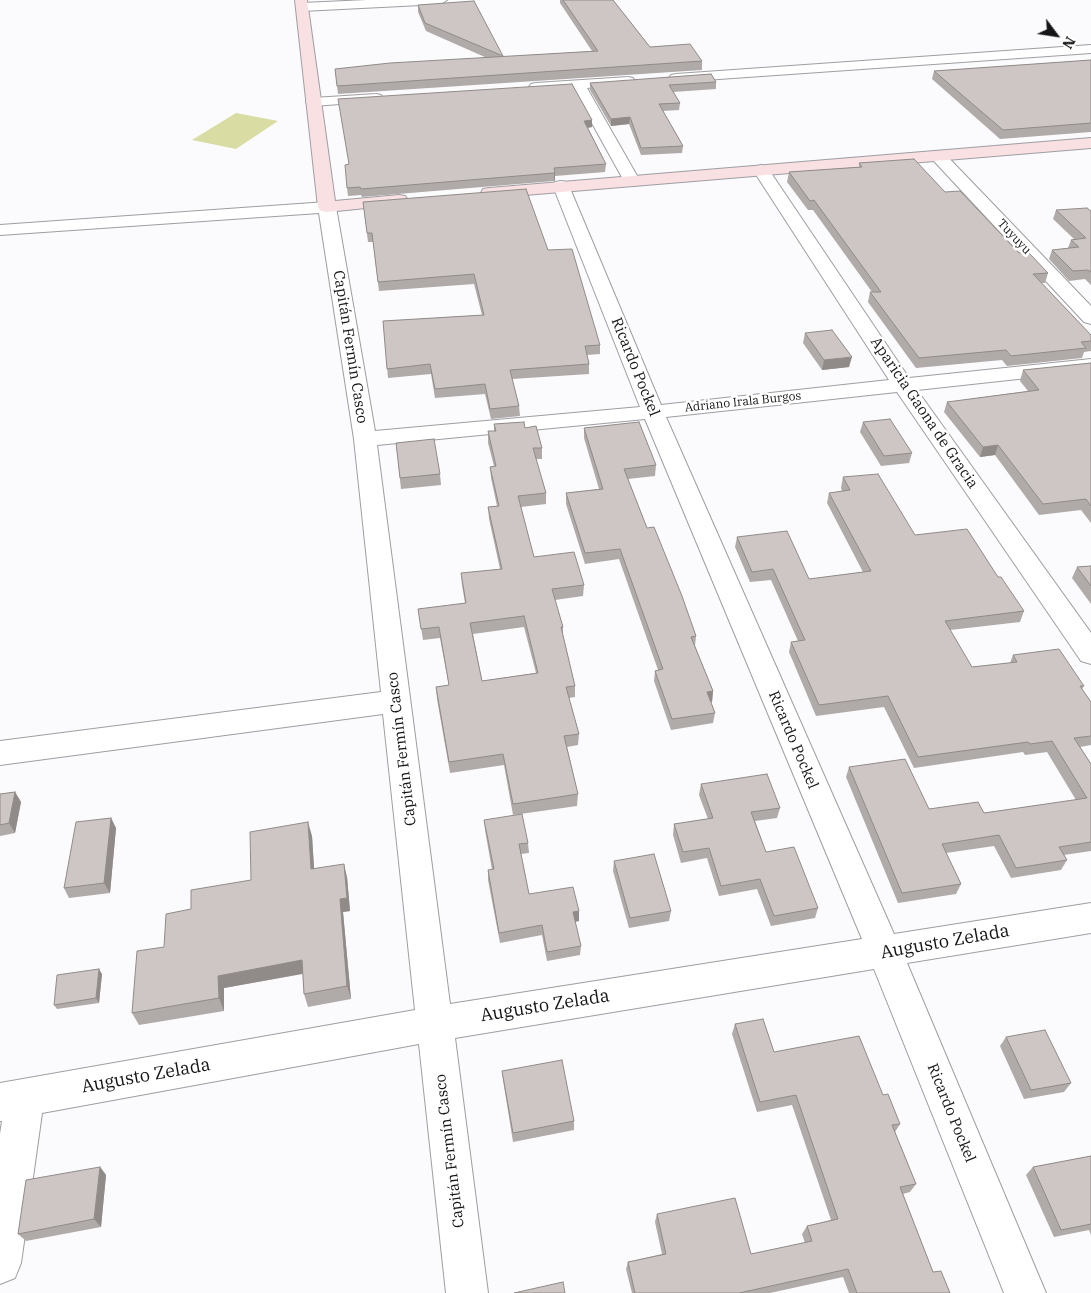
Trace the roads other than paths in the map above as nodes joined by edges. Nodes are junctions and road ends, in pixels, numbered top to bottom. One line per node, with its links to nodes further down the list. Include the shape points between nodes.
1 (441, 0): 2 (street)
2 (301, 4): 9 (street)
3 (1091, 49): 4 (street)
4 (664, 79)
5 (644, 80): 6 (street)
6 (578, 84): 7 (street); 13 (street)
7 (519, 88)
8 (391, 97): 9 (street)
9 (313, 102): 17 (street)
10 (1091, 144): 11 (street)
11 (938, 156): 12 (street); 19 (street, Tuyuyu)
12 (761, 170): 13 (street); 21 (street, Aparicia Gaona de Gracia)
13 (632, 181): 14 (street)
14 (561, 186): 15 (street); 22 (street, Ricardo Pockel)
15 (473, 194)
16 (414, 199): 17 (street)
17 (327, 206): 18 (street); 23 (street, Capitán Fermín Casco)
18 (0, 230)
19 (1091, 318)
20 (1091, 365): 21 (street, Adriano Irala Burgos)
21 (904, 385): 22 (street, Adriano Irala Burgos); 24 (street, Aparicia Gaona de Gracia)
22 (653, 412): 23 (street, Adriano Irala Burgos); 28 (street, Ricardo Pockel)
23 (365, 439): 25 (street, Capitán Fermín Casco)
24 (1091, 654)
25 (397, 701): 26 (street); 29 (street, Capitán Fermín Casco)
26 (0, 753)
27 (1091, 918): 28 (street, Augusto Zelada)
28 (884, 953): 29 (street, Augusto Zelada); 33 (street, Ricardo Pockel)
29 (435, 1024): 30 (street, Augusto Zelada); 32 (street, Capitán Fermín Casco)
30 (12, 1100): 31 (street)
31 (0, 1263)
32 (466, 1293)
33 (1025, 1293)

